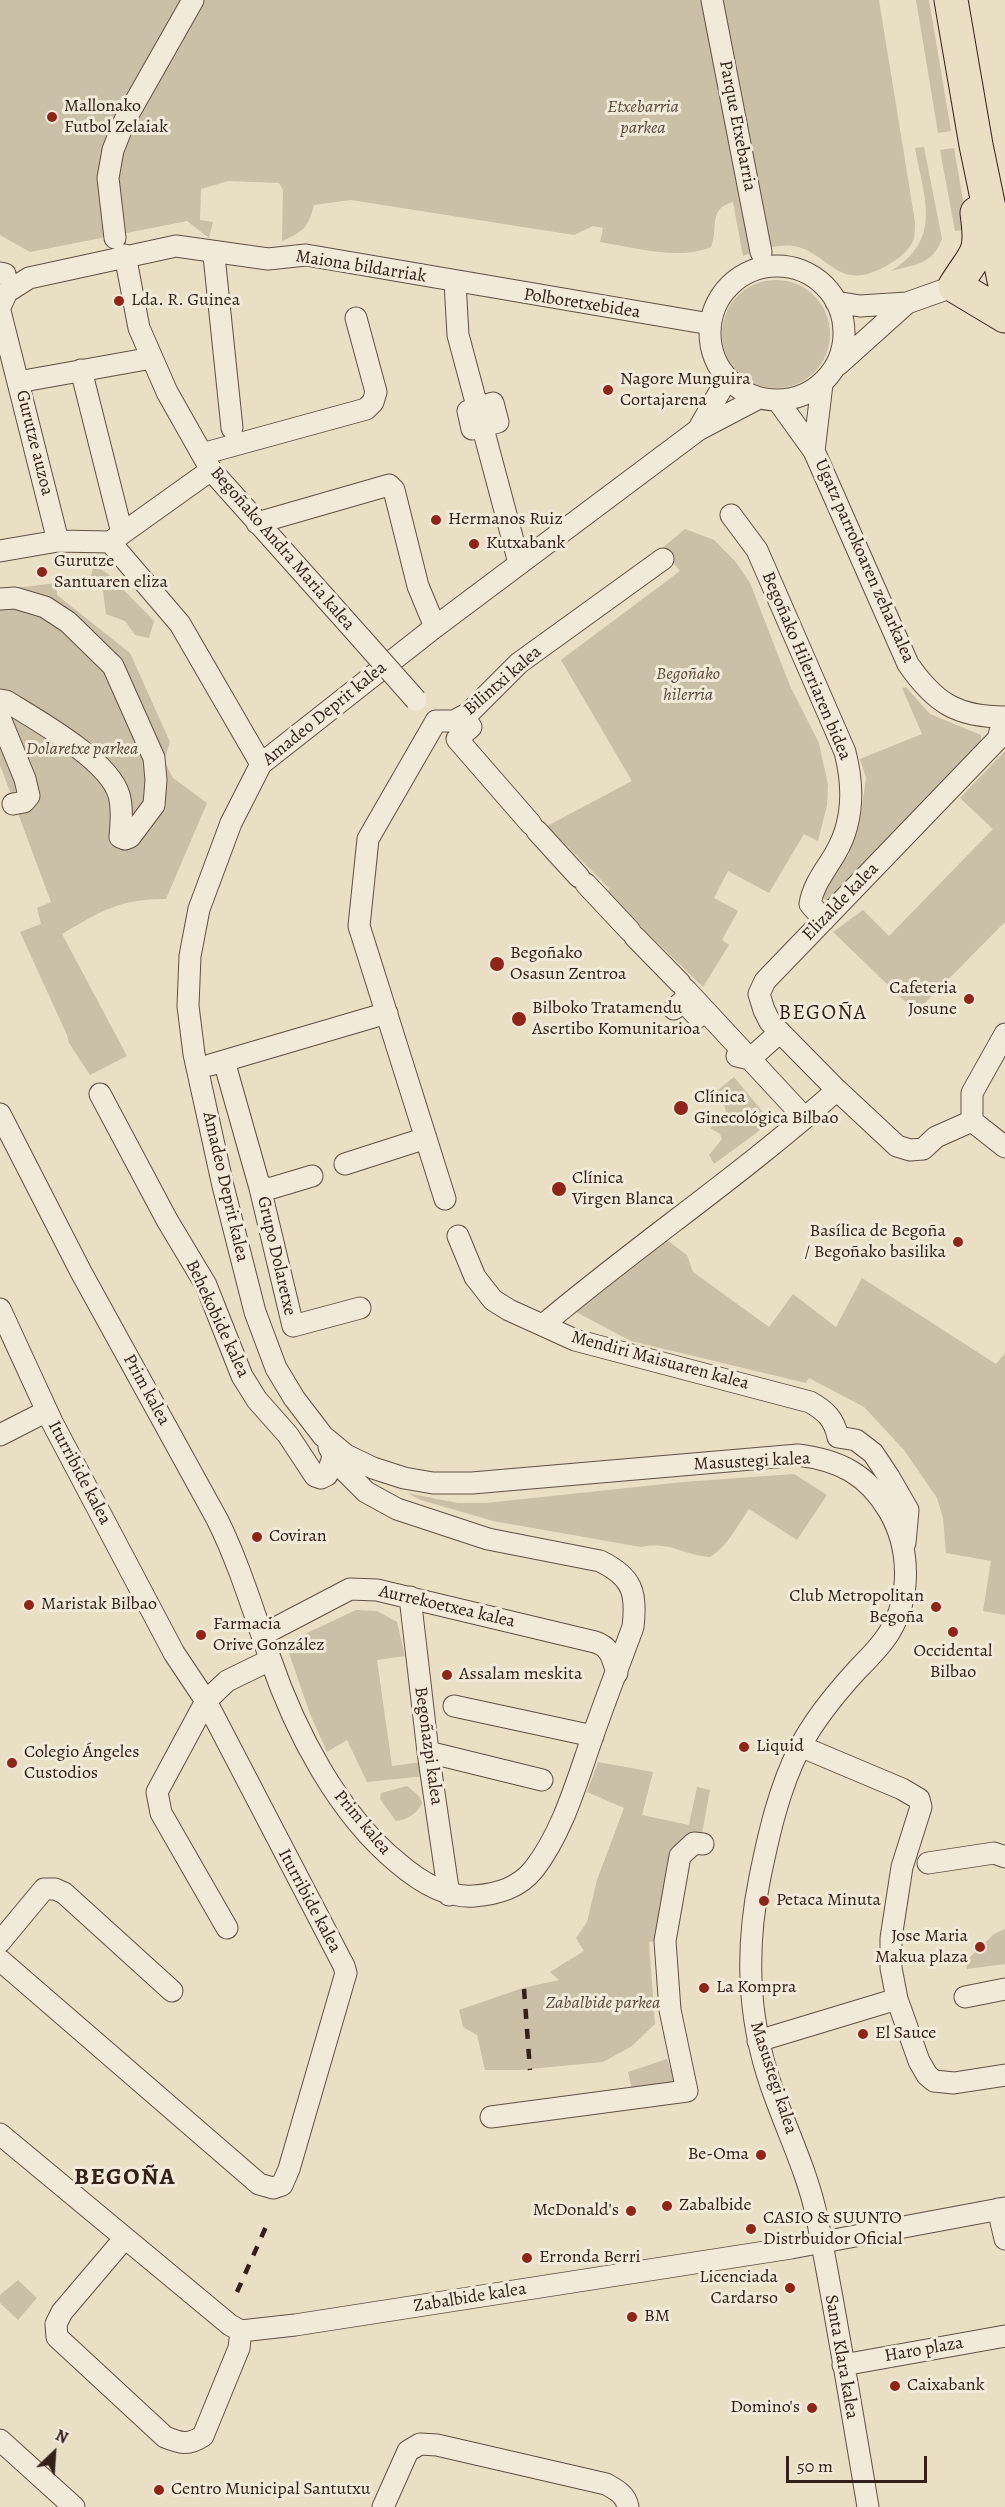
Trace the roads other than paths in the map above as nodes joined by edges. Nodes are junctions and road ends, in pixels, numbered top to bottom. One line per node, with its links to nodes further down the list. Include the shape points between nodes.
1 (193, 0): 7 (street, via 112,150 108,178)
2 (712, 0): 8 (street, Parque Etxebarria)
3 (951, 0): 5 (main road)
4 (974, 0): 6 (main road)
5 (976, 145): 11 (main road); 12 (main road, via 970,169 980,242)
6 (1005, 188)
7 (120, 247): 10 (street, Maiona bildarriak, via 177,246 268,259 306,255); 15 (street, Gurutze auzoa, via 29,278 7,292); 19 (street, Begoñako Andra Maria kalea, via 139,328)
8 (761, 252)
9 (214, 256): 26 (street)
10 (455, 282): 18 (street, Polboretxebidea); 36 (street, via 458,334)
11 (1005, 285)
12 (955, 286): 14 (street); 16 (main road)
13 (836, 302): 14 (street, via 860,306); 18 (street, via 820,282 803,272 784,266 758,268 726,289); 21 (street, via 844,329 843,350)
14 (907, 303): 21 (street)
15 (0, 309): 23 (street, Gurutze auzoa)
16 (1005, 316)
17 (356, 318): 29 (street, via 376,392 366,409)
18 (710, 324): 22 (street, via 712,353)
19 (152, 358): 20 (street); 29 (street, Begoñako Andra Maria kalea)
20 (81, 370): 23 (street); 32 (street)
21 (828, 376): 25 (street, via 802,396); 28 (street, Ugatz parrokoaren zeharkalea)
22 (727, 379): 24 (street); 27 (street, Amadeo Deprit kalea)
23 (18, 382): 33 (street, Gurutze auzoa)
24 (757, 399): 25 (street); 27 (street, Amadeo Deprit kalea)
25 (778, 401): 28 (street, Ugatz parrokoaren zeharkalea)
26 (232, 428)
27 (698, 430): 36 (street, Amadeo Deprit kalea)
28 (814, 451): 41 (street, Ugatz parrokoaren zeharkalea, via 908,664 920,681 932,695 963,712)
29 (206, 462): 31 (street, Begoñako Andra Maria kalea); 32 (street)
30 (731, 515): 46 (street, Begoñako Hilerriaren bidea, via 757,550 845,752 852,784 850,812 842,841 812,891 810,904)
31 (257, 523): 38 (street, via 389,485 394,490 418,586); 43 (street, Begoñako Andra Maria kalea, bridge)
32 (116, 537): 33 (street); 44 (street, via 180,624)
33 (58, 541): 34 (street)
34 (1, 548)
35 (663, 559): 40 (street, Bilintxi kalea, via 519,663)
36 (519, 563): 38 (street, Amadeo Deprit kalea)
37 (0, 599): 39 (street, via 15,598 45,608 68,622 113,666 154,758 154,804 130,837 120,837 119,795 106,773 62,735)
38 (435, 627): 44 (street, Amadeo Deprit kalea)
39 (0, 700)
40 (464, 717): 43 (street, Bilintxi kalea); 51 (street, via 471,727 457,739)
41 (1005, 717): 46 (street, Elizalde kalea, via 998,739)
42 (0, 718): 45 (street, via 29,796 24,802)
43 (436, 721): 48 (street, via 368,839 359,926)
44 (261, 764): 53 (street, Amadeo Deprit kalea, via 231,823 199,909 190,956 188,1006)
45 (13, 804)
46 (824, 920): 49 (street, Elizalde kalea, via 765,981 759,994 767,1016)
47 (674, 1009): 51 (street, via 683,1001 724,1046 741,1058)
48 (387, 1013): 52 (street); 60 (street)
49 (780, 1032): 51 (street); 54 (street, Elizalde kalea)
50 (1005, 1034): 58 (street, via 972,1093)
51 (750, 1059): 57 (street)
52 (224, 1061): 53 (street); 64 (street, Grupo Dolaretxe)
53 (197, 1070): 72 (street, Amadeo Deprit kalea, via 255,1312 276,1368)
54 (837, 1090): 57 (street); 58 (street, via 897,1146 910,1150 923,1149 936,1137)
55 (100, 1094): 74 (street, Behekobide kalea, via 206,1285 242,1376 257,1400 288,1435 315,1476 327,1475)
56 (0, 1114): 81 (street, Prim kalea, via 81,1272 217,1518)
57 (804, 1116): 69 (street, Mendiri Maisuaren kalea)
58 (975, 1124): 59 (street); 61 (street)
59 (1005, 1133)
60 (426, 1138): 62 (street); 65 (street)
61 (1005, 1147)
62 (345, 1164)
63 (312, 1176): 64 (street, Grupo Dolaretxe)
64 (260, 1188): 68 (street, Grupo Dolaretxe, via 293,1326)
65 (445, 1199)
66 (458, 1236): 69 (street, via 475,1277 493,1300)
67 (0, 1308): 70 (street, Iturribide kalea)
68 (360, 1308)
69 (543, 1325): 73 (street, Mendiri Maisuaren kalea, via 575,1340 810,1402 826,1412)
70 (47, 1411): 71 (street); 86 (street, Iturribide kalea, via 174,1653)
71 (0, 1435)
72 (323, 1436): 74 (street, Prim kalea); 76 (street, Masustegi kalea, via 346,1455)
73 (838, 1437): 75 (street); 79 (street, via 856,1440 873,1453 889,1477 908,1510)
74 (333, 1457): 77 (street, Prim kalea, via 366,1492)
75 (825, 1459): 76 (street, Masustegi kalea, via 798,1455 472,1483 433,1483); 79 (street, Masustegi kalea, via 859,1476 880,1496)
76 (387, 1473): 77 (street, via 377,1484); 78 (street, via 396,1497)
77 (384, 1502): 78 (street, Prim kalea)
78 (408, 1513): 82 (street, Prim kalea, via 488,1539 608,1565 632,1587 636,1604)
79 (904, 1550): 89 (street, Masustegi kalea, via 905,1589 889,1635 825,1708)
80 (410, 1597): 81 (street, Aurrekoetxea kalea, via 350,1589); 83 (street, Aurrekoetxea kalea); 90 (street, Begoñazpi kalea)
81 (262, 1635): 84 (street, Prim kalea)
82 (630, 1635): 83 (street, via 615,1645); 85 (street, Prim kalea)
83 (604, 1645): 85 (street)
84 (270, 1660): 86 (street, via 227,1681); 95 (street, Prim kalea, via 324,1778 380,1849 409,1873)
85 (617, 1673): 88 (street, Prim kalea)
86 (206, 1701): 96 (street, via 157,1792 157,1799 161,1813); 98 (street, Iturribide kalea, via 346,1973 282,2185 273,2188 259,2184)
87 (454, 1706): 88 (street)
88 (593, 1736): 95 (street, Prim kalea, via 550,1846 533,1870 513,1888 485,1895)
89 (800, 1746): 102 (street, via 919,1799 921,1807 902,1868 891,1938); 103 (street, Masustegi kalea, via 770,1829 754,1906 751,2006)
90 (428, 1752): 91 (street); 95 (street, Begoñazpi kalea)
91 (542, 1780)
92 (703, 1844): 105 (street, via 694,1843 680,1856 665,1941 670,2010 687,2091)
93 (1005, 1857): 94 (street, via 993,1853)
94 (928, 1863)
95 (449, 1894)
96 (227, 1928)
97 (0, 1942): 100 (street, via 44,1890 55,1889)
98 (0, 1960)
99 (1005, 1989): 101 (street)
100 (172, 1990)
101 (965, 1997)
102 (897, 1999): 103 (street); 104 (street, via 919,2061 934,2081 954,2083)
103 (758, 2041): 110 (street, Masustegi kalea, via 803,2167)
104 (1005, 2074)
105 (491, 2117)
106 (0, 2134): 108 (street)
107 (1002, 2209): 109 (street); 110 (street, Zabalbide kalea)
108 (124, 2239): 111 (street); 111 (street, via 62,2312 56,2324 57,2337 165,2437 182,2444 202,2436 239,2348)
109 (1005, 2239)
110 (820, 2242): 111 (street, Zabalbide kalea); 113 (street, Santa Klara kalea)
111 (241, 2331)
112 (1005, 2336): 113 (street, Haro plaza)
113 (843, 2364): 118 (street, Santa Klara kalea)
114 (0, 2440): 115 (street)
115 (74, 2507)
116 (383, 2507): 117 (street, via 408,2451 420,2444 606,2484 621,2493)
117 (628, 2507)
118 (868, 2507)

